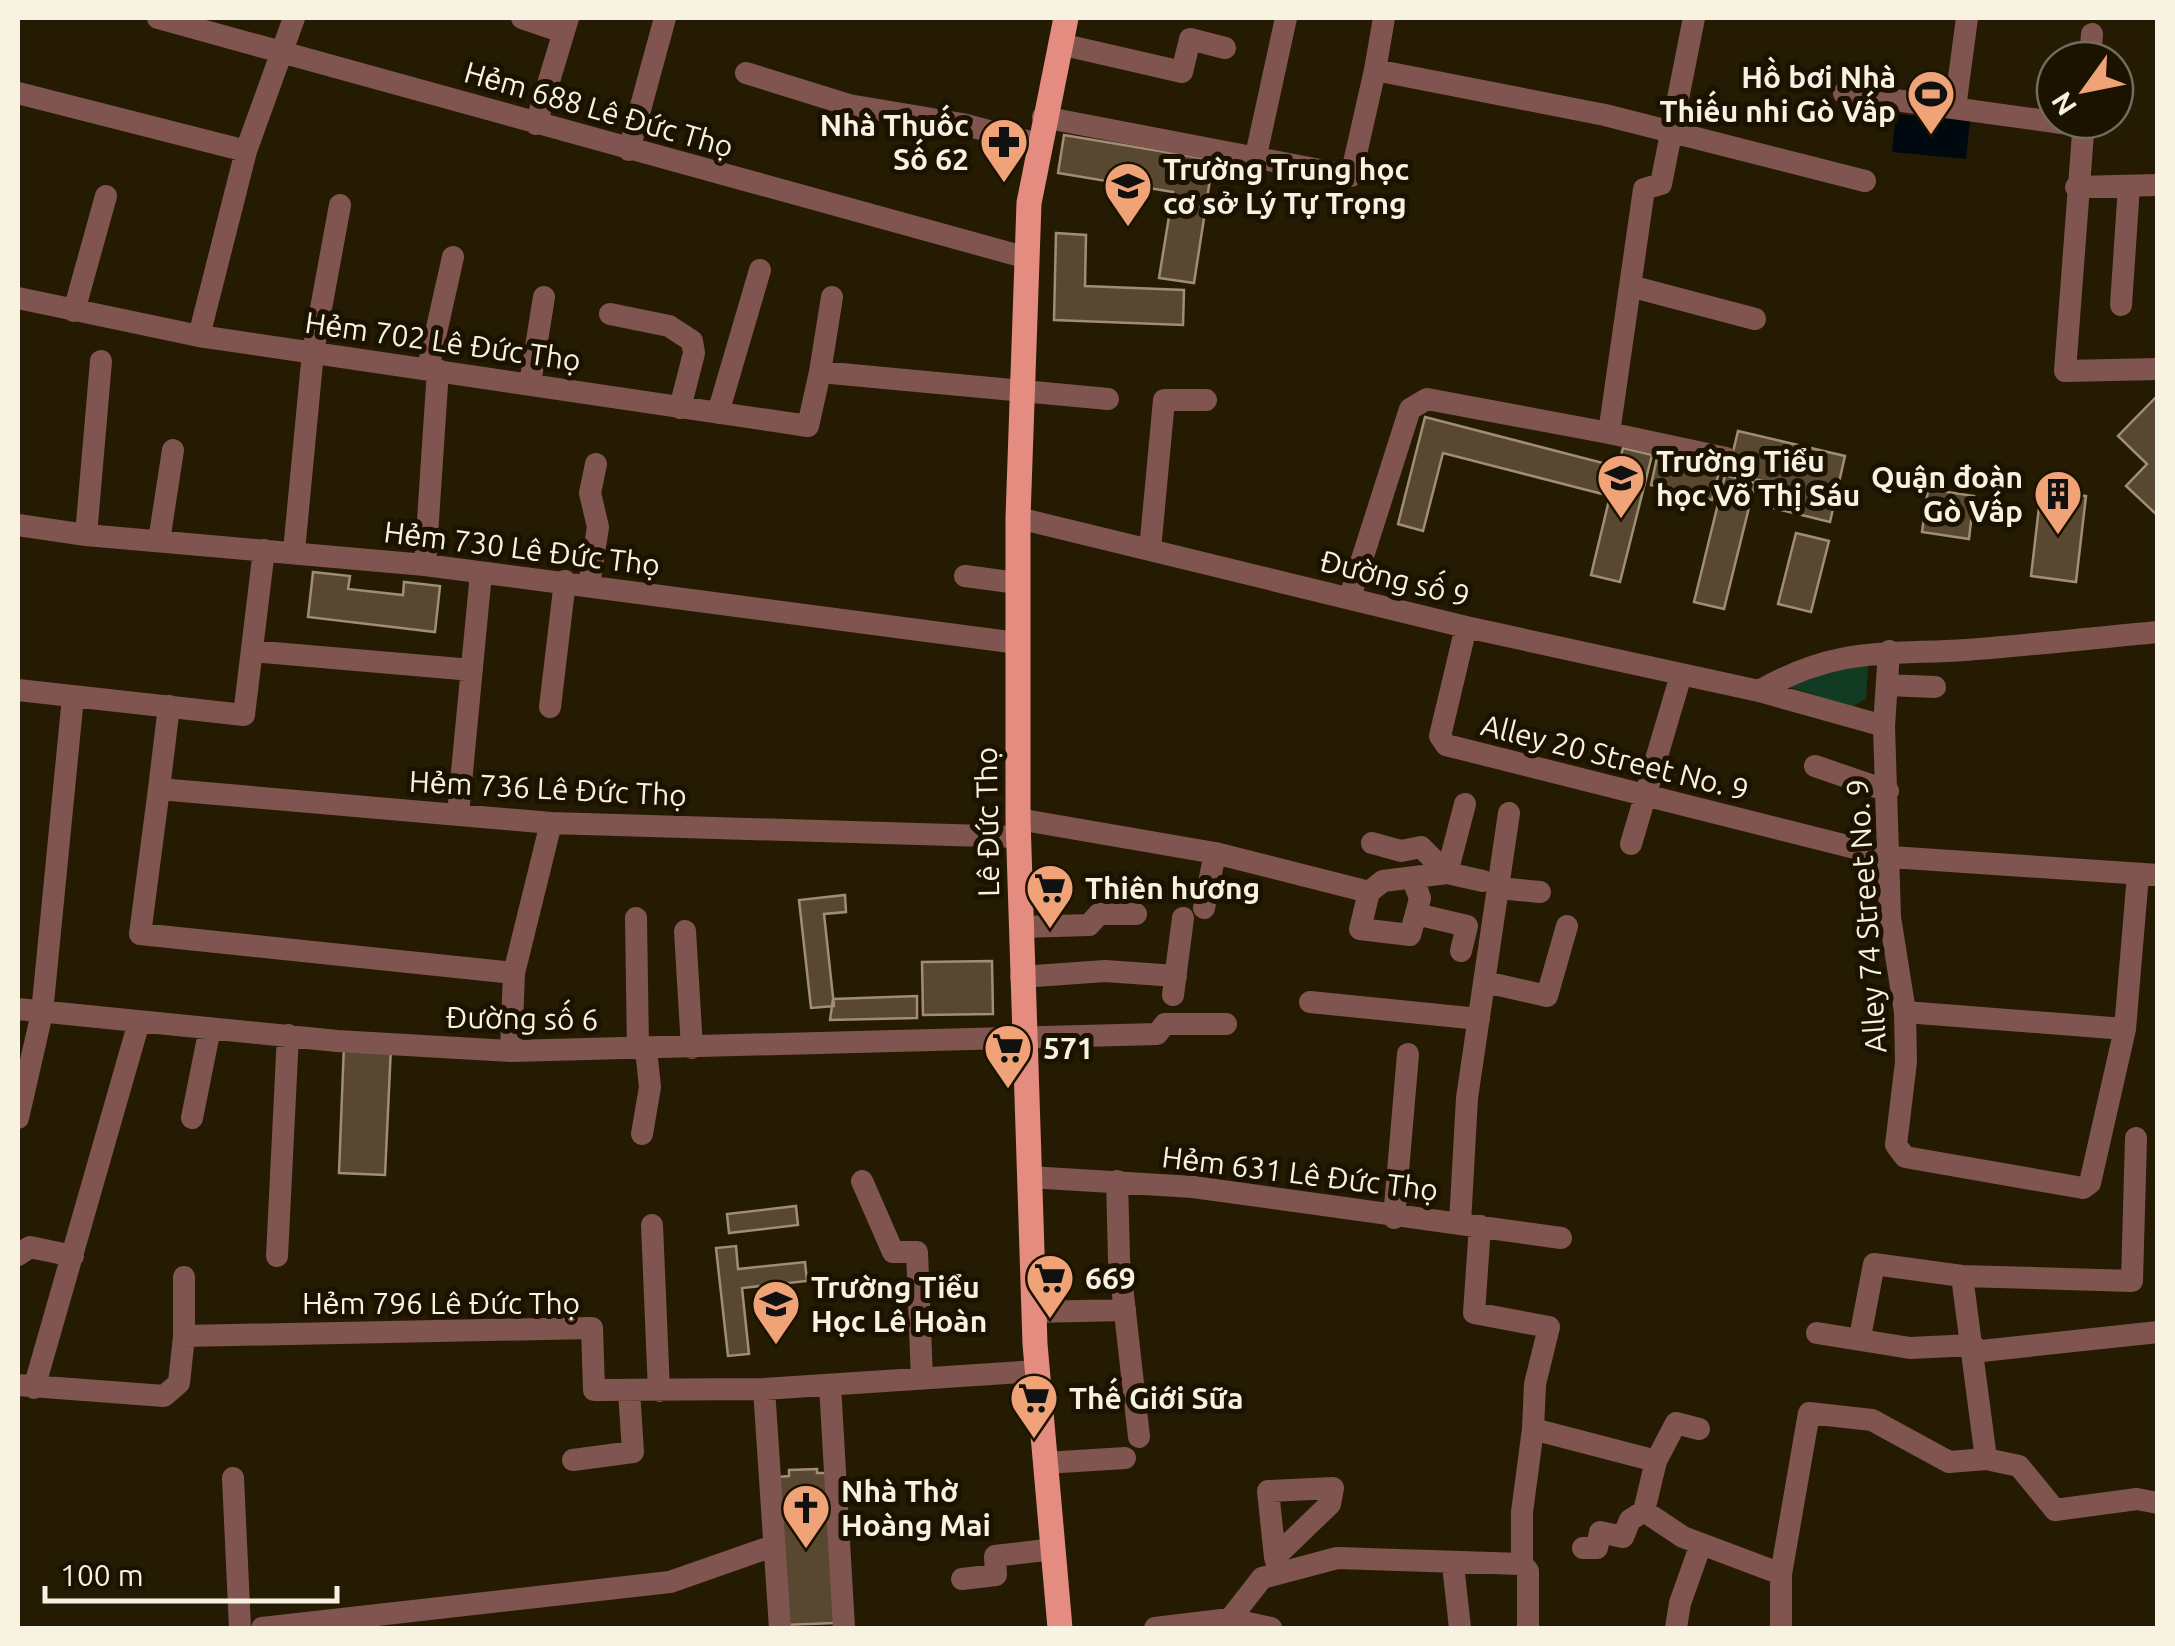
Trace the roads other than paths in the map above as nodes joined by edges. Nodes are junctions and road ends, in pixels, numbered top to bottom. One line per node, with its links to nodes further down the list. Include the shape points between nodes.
1 (158, 18): 15 (street, Hẻm 688 Lê Đức Thọ)
2 (294, 18): 15 (street)
3 (522, 18): 10 (street)
4 (666, 18): 27 (street)
5 (1066, 18): 13 (main road, Lê Đức Thọ)
6 (1286, 18): 29 (street)
7 (1384, 18): 16 (street)
8 (1694, 18): 24 (street)
9 (1967, 18): 20 (street)
10 (566, 25): 23 (street)
11 (2092, 34): 12 (street)
12 (2092, 40)
13 (1060, 44): 14 (street, via 1182,72 1190,39); 21 (main road, Lê Đức Thọ)
14 (1225, 48)
15 (280, 54): 23 (street, Hẻm 688 Lê Đức Thọ); 28 (street)
16 (1375, 70): 24 (street); 29 (street, via 1352,176)
17 (746, 73): 26 (street, via 849,106)
18 (18, 93): 28 (street)
19 (1844, 93): 20 (street)
20 (1955, 108): 22 (street)
21 (1044, 117): 26 (main road, Lê Đức Thọ); 29 (street)
22 (2035, 117)
23 (536, 124): 27 (street, Hẻm 688 Lê Đức Thọ)
24 (1674, 133): 30 (street); 39 (street, via 1661,184 1644,189)
25 (2082, 140): 33 (street)
26 (1038, 144): 37 (main road, Lê Đức Thọ)
27 (629, 150): 37 (street, Hẻm 688 Lê Đức Thọ)
28 (246, 151): 47 (street)
29 (1255, 160)
30 (1865, 181)
31 (2158, 185): 32 (street)
32 (2129, 186): 33 (street); 43 (street)
33 (2076, 187): 51 (street, via 2065,371)
34 (106, 196): 44 (street)
35 (340, 205): 48 (street)
36 (453, 256): 50 (street)
37 (1024, 257): 54 (main road, Lê Đức Thọ)
38 (760, 270): 58 (street)
39 (1630, 286): 46 (street); 59 (street)
40 (832, 296): 52 (street, Hẻm 702 Lê Đức Thọ)
41 (18, 298): 44 (street, Hẻm 702 Lê Đức Thọ)
42 (544, 298): 53 (street)
43 (2121, 305)
44 (74, 312): 47 (street, Hẻm 702 Lê Đức Thọ)
45 (610, 314): 57 (street, via 669,326 692,340)
46 (1755, 319)
47 (199, 336): 48 (street, Hẻm 702 Lê Đức Thọ)
48 (313, 352): 50 (street, Hẻm 702 Lê Đức Thọ); 69 (street)
49 (101, 361): 65 (street)
50 (433, 369): 53 (street, Hẻm 702 Lê Đức Thọ); 70 (street)
51 (2158, 369)
52 (820, 372): 54 (street); 58 (street, Hẻm 702 Lê Đức Thọ, via 808,426)
53 (530, 384): 57 (street, Hẻm 702 Lê Đức Thọ)
54 (1021, 390): 55 (street); 63 (main road, Lê Đức Thọ)
55 (1108, 399)
56 (1206, 400): 68 (street, via 1164,400)
57 (680, 408): 58 (street, Hẻm 702 Lê Đức Thọ)
58 (718, 414)
59 (1609, 433): 61 (street); 76 (street, via 1418,401)
60 (173, 450): 66 (street)
61 (1726, 458)
62 (596, 464): 75 (street, via 590,493 598,527)
63 (1018, 518): 68 (street, Đường số 9); 74 (main road, Lê Đức Thọ)
64 (18, 525): 65 (street, Hẻm 730 Lê Đức Thọ)
65 (86, 535): 66 (street, Hẻm 730 Lê Đức Thọ)
66 (159, 541): 67 (street, Hẻm 730 Lê Đức Thọ)
67 (264, 550): 69 (street, Hẻm 730 Lê Đức Thọ); 80 (street)
68 (1150, 550): 76 (street, Đường số 9)
69 (294, 551): 70 (street, Hẻm 730 Lê Đức Thọ)
70 (424, 565): 71 (street, Hẻm 730 Lê Đức Thọ)
71 (481, 573): 73 (street, Hẻm 730 Lê Đức Thọ); 82 (street)
72 (965, 576): 74 (street)
73 (565, 582): 75 (street, Hẻm 730 Lê Đức Thọ); 90 (street)
74 (1018, 583): 79 (main road, Lê Đức Thọ)
75 (589, 585): 79 (street, Hẻm 730 Lê Đức Thọ)
76 (1350, 596): 77 (street, Đường số 9)
77 (1466, 626): 83 (street, Đường số 9); 95 (street, Alley 20 Street No. 9, via 1441,742)
78 (2158, 632): 81 (street)
79 (1018, 644): 100 (main road, Lê Đức Thọ)
80 (252, 650): 82 (street); 89 (street, via 244,715)
81 (1890, 651): 84 (street); 87 (street, via 1859,652 1776,678)
82 (472, 670): 98 (street)
83 (1681, 675): 87 (street, Đường số 9); 95 (street)
84 (1887, 685): 85 (street); 91 (street)
85 (1935, 687)
86 (18, 690): 88 (street)
87 (1759, 691): 91 (street, Đường số 9)
88 (73, 698): 89 (street); 123 (street)
89 (169, 706): 93 (street)
90 (550, 708)
91 (1884, 726): 94 (street, Alley 74 Street No. 9)
92 (1815, 766): 94 (street)
93 (158, 789): 98 (street, Hẻm 736 Lê Đức Thọ); 118 (street, via 140,934)
94 (1888, 791): 104 (street, Alley 74 Street No. 9)
95 (1646, 797): 102 (street); 104 (street, Alley 20 Street No. 9)
96 (1464, 804): 105 (street)
97 (1510, 813): 108 (street)
98 (458, 814): 99 (street, Hẻm 736 Lê Đức Thọ)
99 (551, 823): 100 (street, Hẻm 736 Lê Đức Thọ); 118 (street)
100 (1018, 828): 103 (street, Hẻm 736 Lê Đức Thọ); 115 (main road, Lê Đức Thọ)
101 (1372, 843): 105 (street, via 1401,851 1421,846)
102 (1631, 844)
103 (1214, 854): 109 (street, Hẻm 736 Lê Đức Thọ); 119 (street, via 1174,985 1106,971)
104 (1891, 857): 106 (street, Alley 20 Street No. 9); 124 (street, Alley 74 Street No. 9, via 1890,916)
105 (1447, 873): 107 (street); 108 (street)
106 (2148, 875): 129 (street)
107 (1413, 880): 109 (street, via 1383,881); 113 (street, via 1420,898)
108 (1491, 885): 110 (street); 120 (street)
109 (1369, 892): 113 (street, via 1360,929)
110 (1540, 892)
111 (1136, 914): 115 (street, via 1099,914 1089,926)
112 (636, 918): 133 (street)
113 (1413, 925): 117 (street, via 1467,926)
114 (1568, 926): 120 (street, via 1547,996)
115 (1021, 927): 119 (main road, Lê Đức Thọ)
116 (686, 931): 132 (street)
117 (1460, 951)
118 (514, 973): 134 (street)
119 (1021, 977): 131 (main road, Lê Đức Thọ)
120 (1485, 982): 125 (street)
121 (1310, 1002): 125 (street)
122 (18, 1009): 123 (street, Đường số 6)
123 (42, 1012): 126 (street, Đường số 6); 136 (street)
124 (1905, 1012): 129 (street); 129 (street, Alley 74 Street No. 9, via 1899,1152 2083,1188 2090,1183)
125 (1480, 1020): 144 (street, via 1467,1098)
126 (139, 1022): 128 (street, Đường số 6); 148 (street)
127 (1226, 1024): 131 (street, Đường số 6)
128 (210, 1028): 130 (street, Đường số 6); 137 (street)
129 (2125, 1029)
130 (288, 1034): 134 (street, Đường số 6); 149 (street)
131 (1026, 1039): 132 (street, Đường số 6); 140 (main road, Lê Đức Thọ)
132 (692, 1048): 133 (street, Đường số 6)
133 (642, 1049): 134 (street, Đường số 6); 138 (street, via 650,1087)
134 (512, 1050)
135 (1408, 1054): 143 (street)
136 (18, 1118)
137 (192, 1118)
138 (642, 1134)
139 (2136, 1138): 151 (street, via 2132,1280)
140 (1029, 1178): 142 (street, Hẻm 631 Lê Đức Thọ); 153 (main road, Lê Đức Thọ)
141 (862, 1181): 160 (street, via 892,1252 917,1252)
142 (1118, 1181): 143 (street, Hẻm 631 Lê Đức Thọ); 152 (street)
143 (1394, 1218): 144 (street, Hẻm 631 Lê Đức Thọ)
144 (1470, 1224): 146 (street, Hẻm 631 Lê Đức Thọ); 166 (street, via 1474,1313 1549,1327)
145 (652, 1225): 165 (street)
146 (1561, 1238)
147 (18, 1254): 148 (street, via 30,1246)
148 (73, 1256): 162 (street)
149 (276, 1256)
150 (184, 1276): 156 (street)
151 (1962, 1276): 157 (street, via 1874,1264); 158 (street)
152 (1125, 1310): 153 (street); 168 (street)
153 (1034, 1312): 159 (main road, Lê Đức Thọ)
154 (1817, 1332): 157 (street)
155 (2158, 1332): 158 (street)
156 (184, 1336): 162 (street, via 179,1383 164,1396); 164 (street, Hẻm 796 Lê Đức Thọ, via 592,1328 594,1390)
157 (1860, 1337): 158 (street, via 1910,1348)
158 (1973, 1348): 170 (street)
159 (1036, 1371): 160 (street, Hẻm 796 Lê Đức Thọ); 173 (main road, Lê Đức Thọ)
160 (922, 1379): 161 (street, Hẻm 796 Lê Đức Thọ)
161 (830, 1385): 163 (street, Hẻm 796 Lê Đức Thọ); 189 (street)
162 (26, 1387)
163 (764, 1390): 165 (street, Hẻm 796 Lê Đức Thọ); 178 (street)
164 (629, 1391): 165 (street, Hẻm 796 Lê Đức Thọ); 171 (street, via 633,1452)
165 (659, 1391)
166 (1533, 1429): 172 (street); 181 (street)
167 (1699, 1429): 172 (street, via 1676,1422)
168 (1138, 1437)
169 (1125, 1458): 173 (street)
170 (1986, 1459): 175 (street, via 2018,1466 2055,1510 2137,1499); 183 (street, via 1949,1462 1872,1420 1810,1412)
171 (573, 1460)
172 (1656, 1461): 176 (street)
173 (1045, 1464): 180 (main road, Lê Đức Thọ)
174 (233, 1478): 186 (street)
175 (2158, 1503)
176 (1644, 1511): 177 (street); 179 (street, via 1630,1520 1624,1537 1600,1532 1597,1548)
177 (1701, 1544): 183 (street); 195 (street)
178 (773, 1546): 187 (street, via 670,1582); 188 (street)
179 (1584, 1548)
180 (1054, 1549): 184 (street, via 994,1556 996,1575); 190 (main road, Lê Đức Thọ)
181 (1522, 1564): 182 (street); 194 (street, via 1528,1571)
182 (1453, 1565): 185 (street, via 1337,1558 1277,1565); 193 (street)
183 (1781, 1574): 196 (street)
184 (962, 1579)
185 (1230, 1618): 191 (street); 192 (street)
186 (240, 1628)
187 (262, 1628)
188 (780, 1628)
189 (844, 1628)
190 (1060, 1628)
191 (1155, 1628)
192 (1271, 1628)
193 (1460, 1628)
194 (1528, 1628)
195 (1676, 1628)
196 (1781, 1628)

